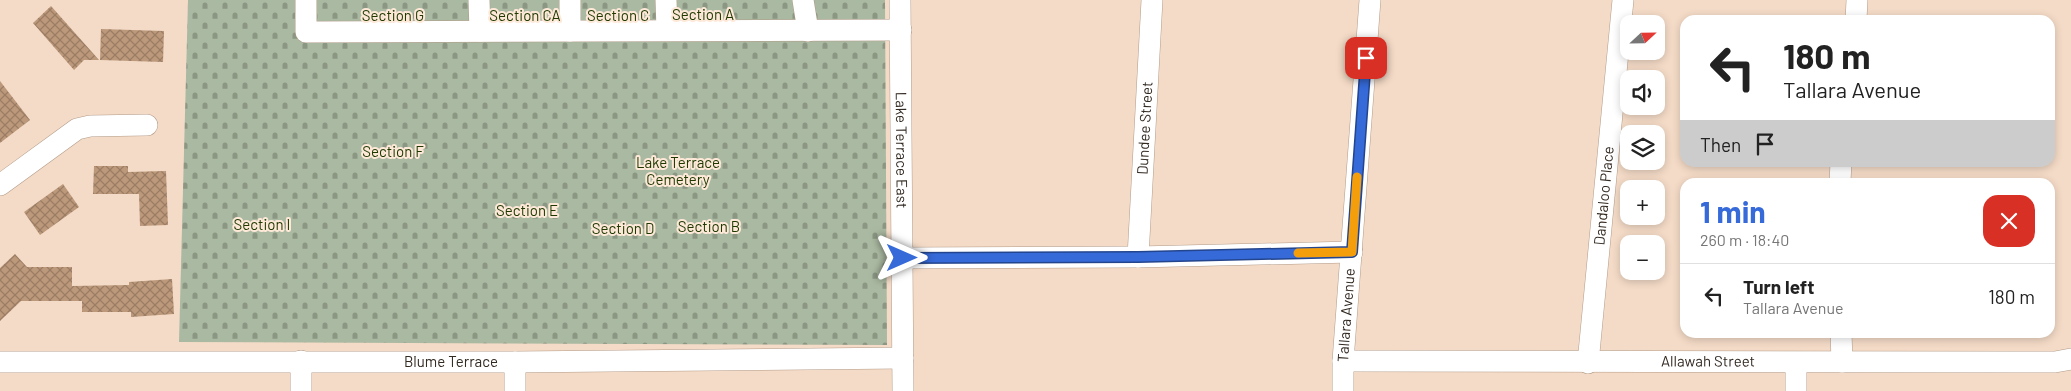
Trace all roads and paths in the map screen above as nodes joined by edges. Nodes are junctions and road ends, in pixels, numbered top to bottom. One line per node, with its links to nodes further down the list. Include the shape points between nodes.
1 (306, 0): 14 (street, via 306,32)
2 (479, 0): 14 (street)
3 (570, 0): 15 (street)
4 (666, 0): 12 (street)
5 (804, 0): 16 (street)
6 (900, 0): 13 (street, Lake Terrace East)
7 (1152, 0): 20 (street, Dundee Street)
8 (1370, 0): 19 (street, Tallara Avenue)
9 (1623, 0): 30 (street, Dandaloo Place)
10 (1857, 0): 11 (street)
11 (1856, 15)
12 (666, 30): 15 (street); 16 (street)
13 (901, 30): 16 (street); 21 (street, Lake Terrace East)
14 (480, 31): 15 (street)
15 (570, 31)
16 (808, 31)
17 (147, 125): 18 (street, via 78,129)
18 (0, 185)
19 (1352, 252): 20 (street); 26 (street, Tallara Avenue)
20 (1138, 257): 21 (street)
21 (902, 258): 23 (street, Lake Terrace East)
22 (1841, 338): 29 (street)
23 (903, 358): 28 (street, Blume Terrace); 34 (street, Lake Terrace East)
24 (2071, 359): 29 (street, Allawah Street, via 2055,362)
25 (301, 361): 27 (street, Blume Terrace); 28 (street, Blume Terrace); 32 (street)
26 (1344, 361): 30 (street, Allawah Street); 35 (street, Tallara Avenue)
27 (0, 362)
28 (515, 362): 33 (street)
29 (1842, 362): 31 (street, Allawah Street)
30 (1588, 363): 31 (street, Allawah Street)
31 (1796, 363): 36 (street)
32 (301, 391)
33 (515, 391)
34 (903, 391)
35 (1343, 391)
36 (1796, 391)

